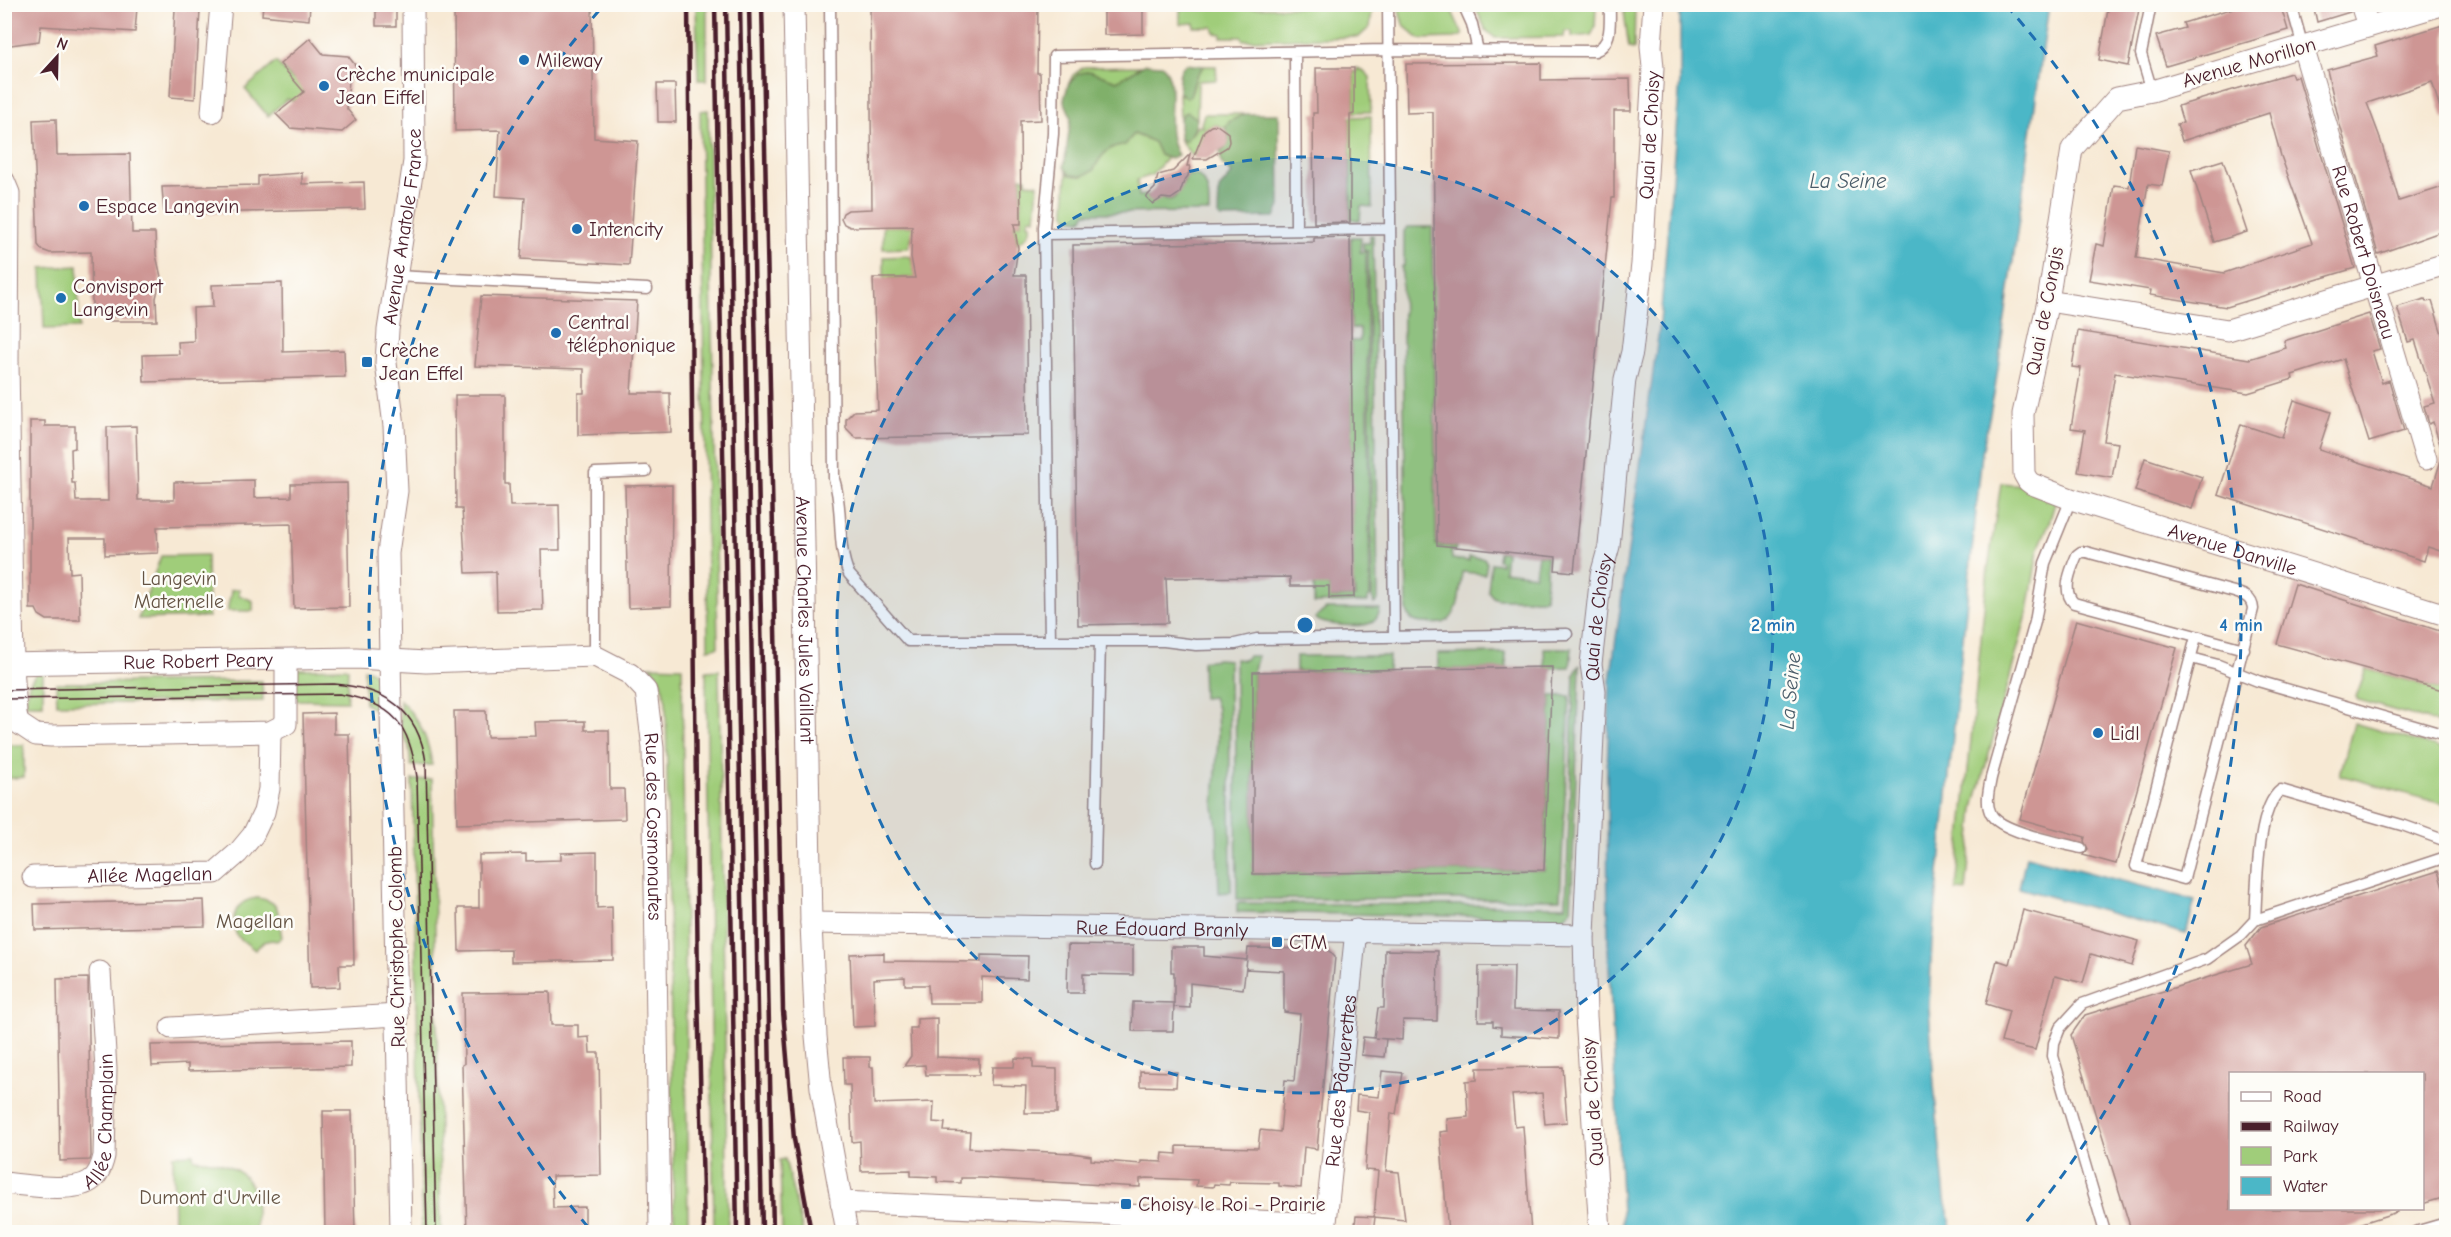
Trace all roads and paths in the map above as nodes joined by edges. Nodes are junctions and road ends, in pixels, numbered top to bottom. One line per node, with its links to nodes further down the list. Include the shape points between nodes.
1 (221, 4): 19 (street)
2 (413, 4): 26 (street, Avenue Anatole France, via 414,161)
3 (794, 4): 56 (street, Avenue Charles Jules Vaillant)
4 (830, 4): 39 (lane, via 834,480 844,563 849,574 908,641)
5 (1388, 4): 15 (lane)
6 (1462, 4): 16 (lane, via 1472,24)
7 (1610, 4): 16 (lane, via 1607,42 1595,51)
8 (1654, 4): 58 (street, Quai de Choisy, via 1642,264 1591,664 1595,691)
9 (2151, 4): 18 (lane, via 2141,54)
10 (2291, 4): 14 (lane)
11 (2361, 4): 13 (street)
12 (2445, 4): 13 (street, Avenue Morillon)
13 (2368, 26): 14 (street, Avenue Morillon)
14 (2302, 47): 18 (street, Avenue Morillon); 27 (street, Rue Robert Doisneau)
15 (1387, 50): 16 (lane); 17 (lane); 22 (lane)
16 (1478, 51)
17 (1295, 52): 23 (lane); 24 (lane, via 1054,57)
18 (2152, 91): 20 (street, Avenue Morillon, via 2117,98)
19 (212, 111)
20 (2072, 149): 29 (street, Quai de Congis)
21 (4, 181): 30 (street, via 9,194)
22 (1389, 229): 23 (lane); 37 (lane)
23 (1296, 230): 24 (lane)
24 (1045, 234): 39 (lane)
25 (2446, 264): 27 (street)
26 (396, 276): 28 (lane); 45 (street, Avenue Anatole France, via 386,363 394,426 396,491 388,553)
27 (2375, 286): 29 (street, via 2229,330); 31 (street, Rue Robert Doisneau)
28 (647, 289)
29 (2048, 301): 33 (street, Quai de Congis, via 2023,414)
30 (6, 363): 46 (street)
31 (2426, 459)
32 (646, 471): 42 (lane, via 595,473)
33 (2024, 474): 34 (street, Avenue Danville, via 2028,482)
34 (2071, 499): 35 (street, Avenue Danville); 51 (lane, via 2045,563 2035,622 1988,799 1990,814 2001,825)
35 (2446, 615)
36 (1567, 634): 37 (lane)
37 (1394, 637): 40 (lane, via 1257,639 1196,645)
38 (2196, 637): 41 (lane); 41 (lane, via 2074,603 2067,590 2077,555 2086,552 2246,596 2253,609); 43 (lane)
39 (1050, 641): 40 (lane)
40 (1100, 641): 53 (lane)
41 (2244, 649): 47 (lane)
42 (595, 656): 45 (street, Rue des Cosmonautes); 68 (street, Rue des Cosmonautes, via 630,674 646,691 653,748)
43 (2191, 658): 47 (lane); 47 (lane, via 2136,866 2184,879)
44 (286, 660): 45 (street, Rue Robert Peary, via 356,658); 46 (street, Rue Robert Peary); 48 (street, via 286,724)
45 (391, 662): 60 (street, Rue Christophe Colomb)
46 (9, 664): 48 (street, via 18,723 36,735)
47 (2238, 672): 49 (lane)
48 (270, 732): 54 (street, Allée Magellan, via 269,789 264,812 253,835 215,873)
49 (2446, 735)
50 (2446, 841): 55 (lane, via 2281,790 2270,803 2259,850)
51 (2081, 848)
52 (2446, 857): 55 (lane)
53 (1095, 864)
54 (33, 877)
55 (2255, 920): 71 (lane, via 2207,959 2082,1004 2060,1028 2054,1056)
56 (811, 923): 57 (street, Rue Édouard Branly); 63 (street, Avenue Charles Jules Vaillant, via 821,1088)
57 (1356, 930): 58 (street, Rue Édouard Branly); 66 (street, Rue des Pâquerettes)
58 (1584, 935): 70 (street, Quai de Choisy)
59 (100, 972): 62 (street, Allée Champlain, via 106,1069 101,1168 91,1181 73,1187)
60 (398, 1015): 61 (street); 67 (street, Rue Christophe Colomb)
61 (171, 1028)
62 (4, 1184)
63 (841, 1202): 65 (street); 69 (street, Avenue Charles Jules Vaillant)
64 (2446, 1222): 72 (lane)
65 (1142, 1225): 66 (street)
66 (1325, 1228)
67 (401, 1233)
68 (660, 1233)
69 (847, 1233)
70 (1600, 1233)
71 (2104, 1233)
72 (2415, 1233)

